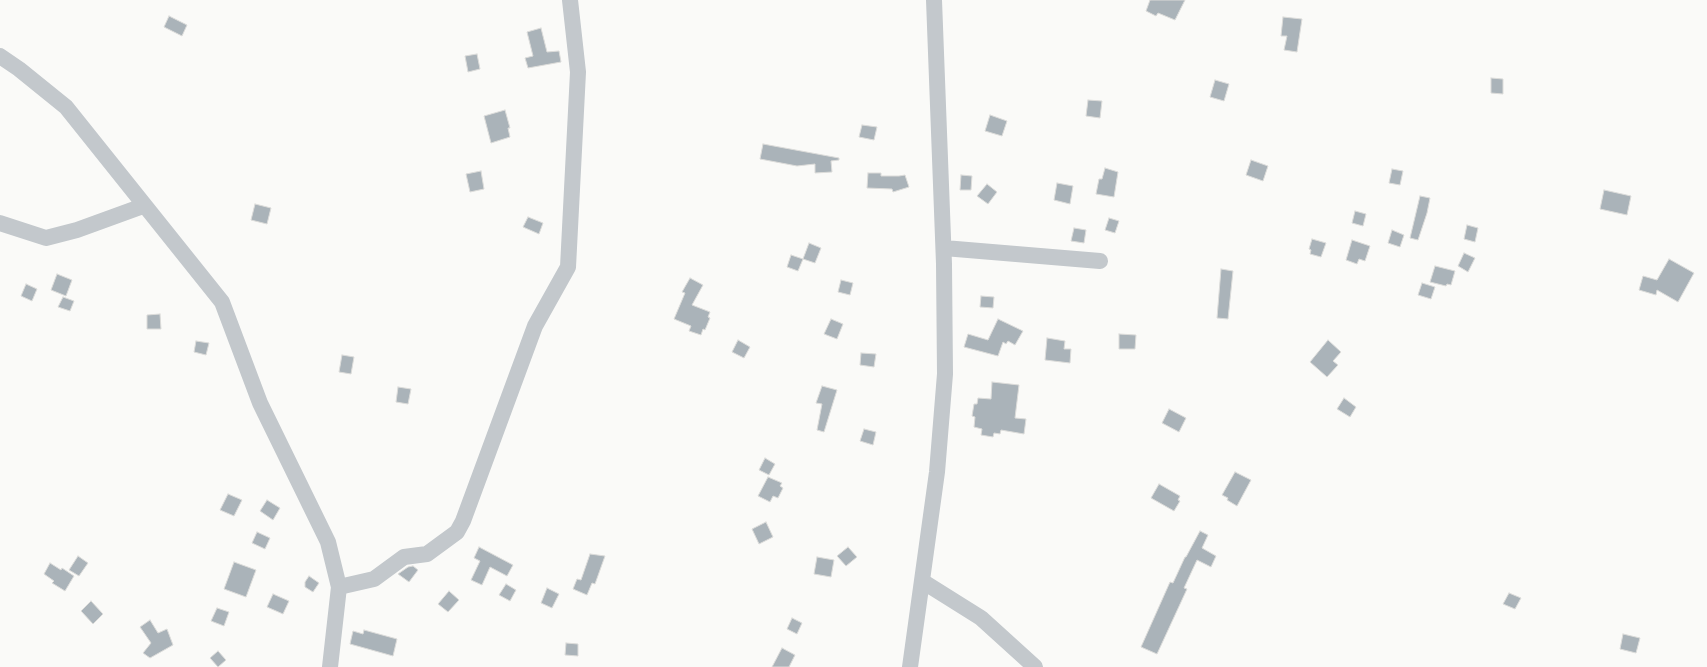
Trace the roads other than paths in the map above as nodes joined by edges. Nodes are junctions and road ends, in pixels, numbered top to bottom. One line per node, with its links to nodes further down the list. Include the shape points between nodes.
1 (570, 0): 9 (street, via 578,72 568,268 536,326 457,532 427,554 404,557 374,579)
2 (934, 0): 6 (street)
3 (0, 56): 4 (street, via 66,107)
4 (143, 206): 5 (street, via 46,238); 9 (street, via 222,302 260,403 328,542)
5 (0, 223)
6 (944, 248): 7 (street); 8 (street, via 945,374 937,472)
7 (1100, 261)
8 (922, 581): 11 (street); 12 (street, via 981,618)
9 (339, 587): 10 (street)
10 (330, 667)
11 (910, 667)
12 (1035, 667)

